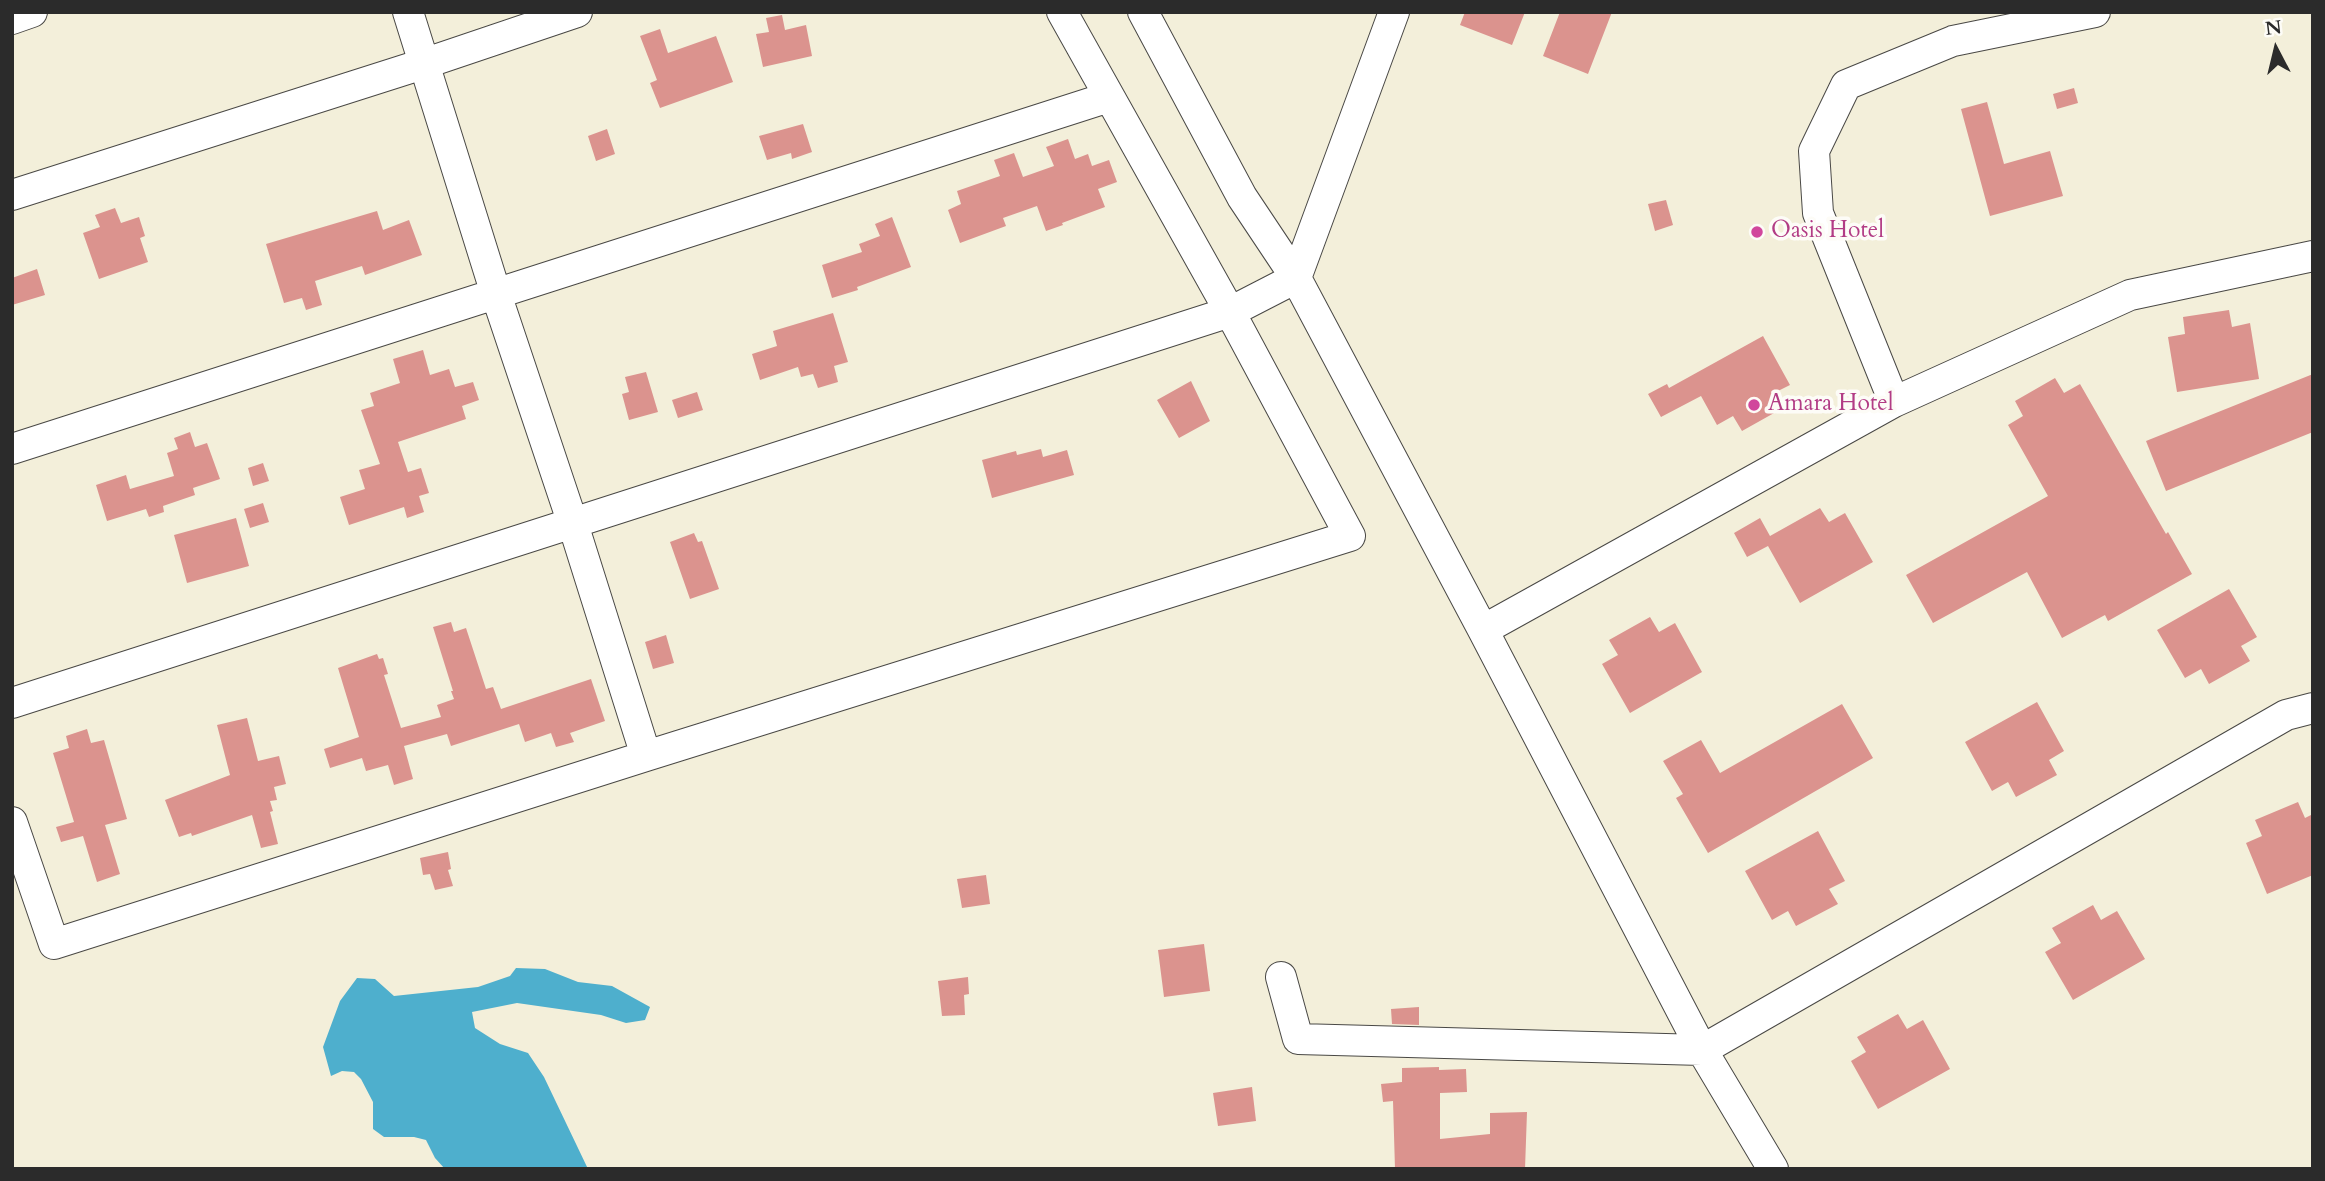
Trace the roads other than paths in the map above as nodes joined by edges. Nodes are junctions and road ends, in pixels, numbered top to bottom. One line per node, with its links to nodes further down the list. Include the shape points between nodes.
1 (32, 12): 8 (street)
2 (408, 12): 9 (street)
3 (577, 12): 9 (street)
4 (1062, 12): 10 (street)
5 (1143, 12): 13 (street, via 1242,197)
6 (1394, 12): 13 (street)
7 (2095, 12): 16 (street, via 1953,41 1846,85 1814,151 1818,213)
8 (12, 19)
9 (423, 64): 11 (street); 14 (street)
10 (1109, 97): 14 (street); 15 (street)
11 (12, 195)
12 (2313, 256): 16 (street, via 2130,295)
13 (1296, 278): 15 (street); 19 (street)
14 (496, 294): 17 (street); 18 (street)
15 (1230, 312): 18 (street); 22 (street, via 1350,536)
16 (1894, 402): 19 (street)
17 (12, 449)
18 (573, 524): 20 (street); 22 (street)
19 (1483, 629): 25 (street)
20 (12, 703)
21 (2313, 708): 25 (street, via 2286,715)
22 (646, 755): 23 (street, via 54,944)
23 (12, 822)
24 (1281, 977): 25 (street, via 1298,1040)
25 (1702, 1051): 26 (street)
26 (1773, 1169)

